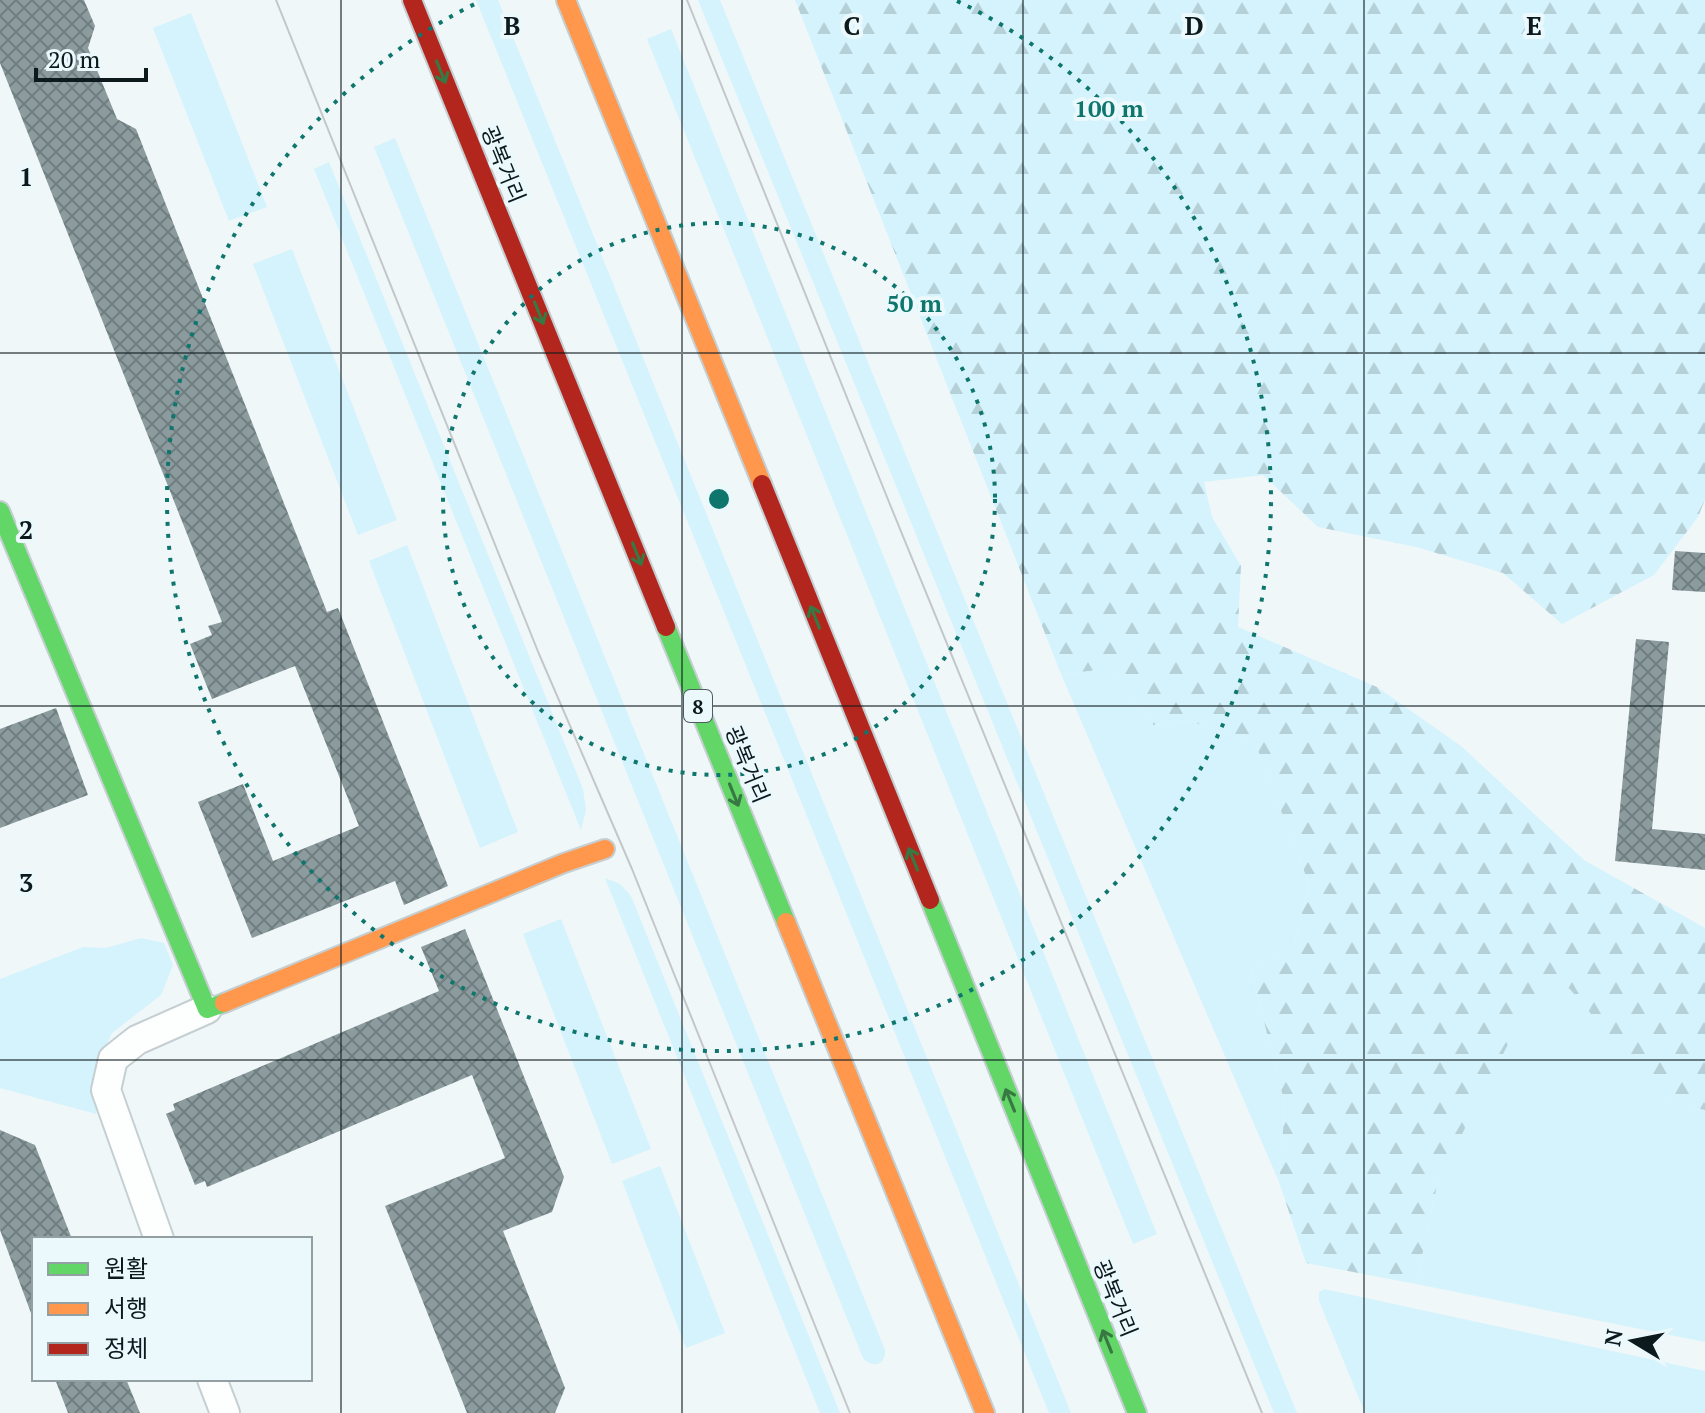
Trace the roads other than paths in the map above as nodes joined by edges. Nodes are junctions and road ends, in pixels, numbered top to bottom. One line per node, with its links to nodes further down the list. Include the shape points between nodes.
1 (412, 0): 9 (main road, 광복거리 / 8, one-way to 9)
2 (566, 0): 10 (main road, 광복거리, one-way to 2)
3 (0, 511): 5 (main road)
4 (605, 849): 5 (main road)
5 (207, 1009): 6 (street, via 137,1040 113,1059 109,1075 106,1090)
6 (158, 1237)
7 (213, 1381): 8 (street)
8 (225, 1413)
9 (985, 1413)
10 (1137, 1413)

